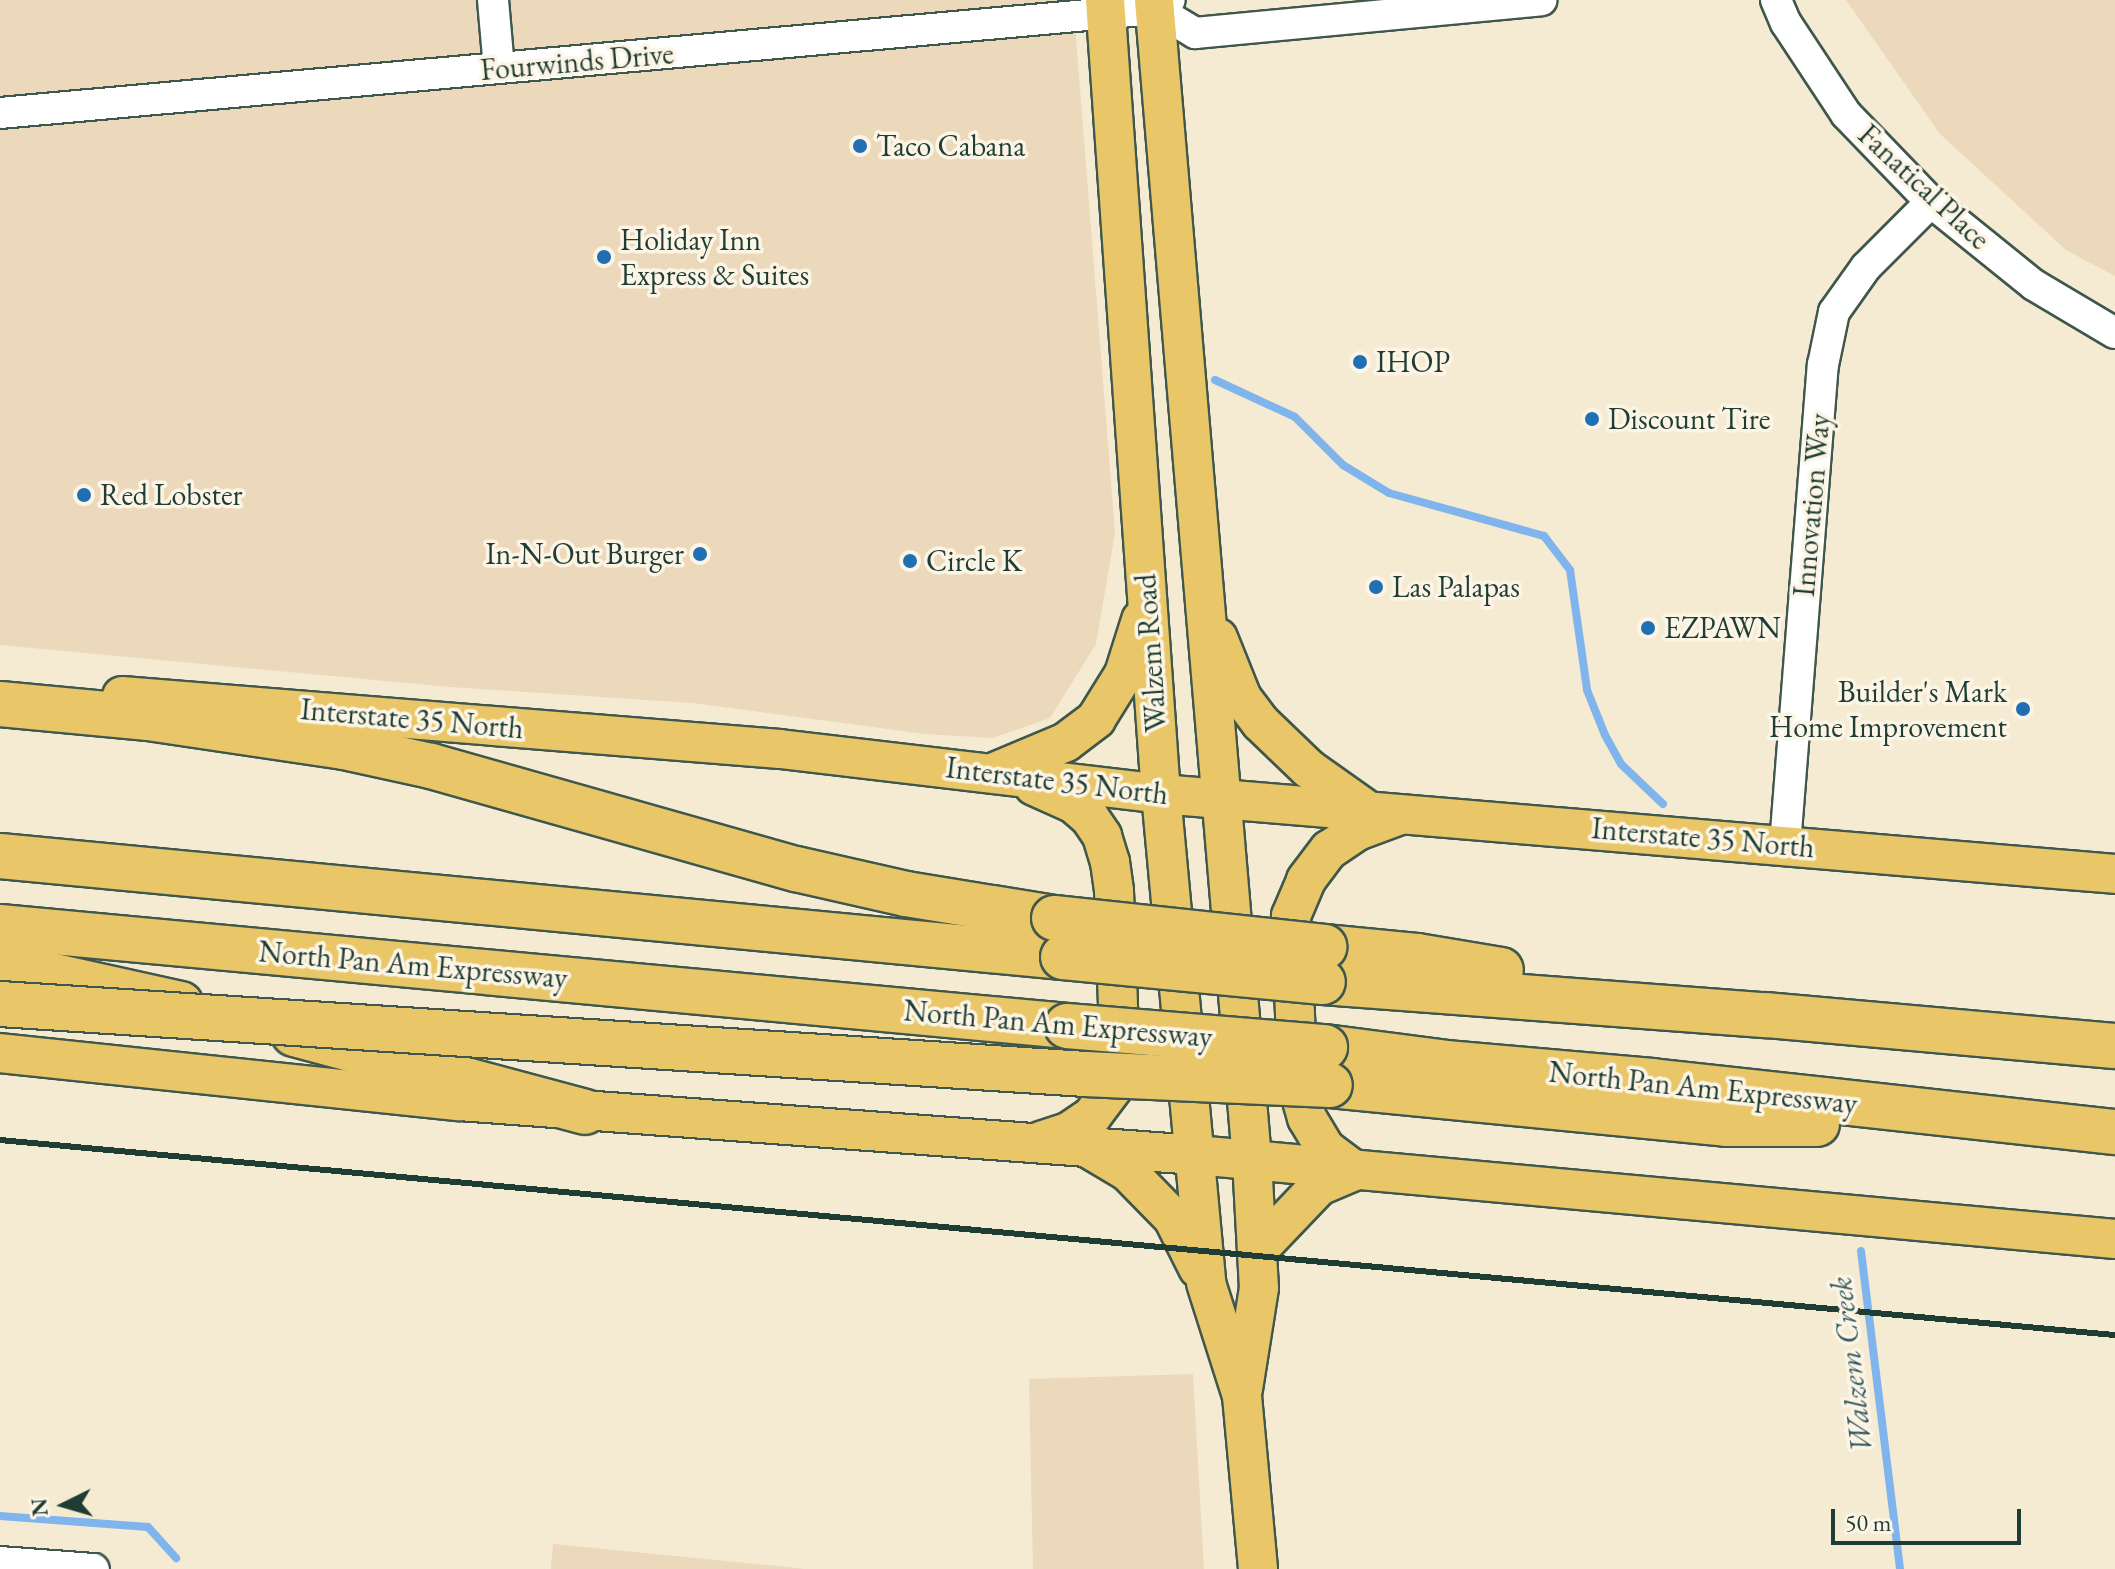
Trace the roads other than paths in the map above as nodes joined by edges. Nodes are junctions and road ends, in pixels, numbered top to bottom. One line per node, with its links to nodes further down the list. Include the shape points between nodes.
1 (493, 0): 6 (street)
2 (1541, 0): 4 (street, via 1195,33)
3 (1776, 0): 8 (street, Fanatical Place, via 1846,114)
4 (1160, 3): 5 (street, Fourwinds Drive); 10 (main road, Walzem Road)
5 (1105, 6): 6 (street, Fourwinds Drive); 11 (main road, Walzem Road)
6 (499, 68): 7 (street, Fourwinds Drive)
7 (0, 113)
8 (1931, 202): 9 (street, Fanatical Place, via 2034,285); 19 (street, Innovation Way, via 1866,267 1834,312 1823,365)
9 (2115, 333)
10 (1201, 590): 16 (main road, Walzem Road); 17 (main road, via 1242,698 1309,769)
11 (1147, 602): 14 (main road, via 1124,674 1096,719 1066,742); 15 (main road, Walzem Road)
12 (0, 685): 14 (main road, Interstate 35 North, via 780,749)
13 (0, 704): 23 (highway, via 162,719 431,766)
14 (993, 773): 15 (main road, Interstate 35 North); 31 (main road, via 1050,791 1090,818 1102,836 1114,891 1120,1067 1116,1084 1080,1125)
15 (1161, 794): 16 (main road, Interstate 35 North); 33 (main road, Walzem Road)
16 (1219, 798): 17 (main road, Interstate 35 North); 34 (main road, Walzem Road)
17 (1366, 810): 18 (main road, Interstate 35 North)
18 (1406, 813): 19 (main road, Interstate 35 North); 35 (main road, via 1357,831 1329,850 1306,880 1291,916 1298,1086 1307,1118 1325,1148)
19 (1785, 845): 21 (main road, Interstate 35 North)
20 (0, 856): 23 (highway)
21 (2115, 874)
22 (0, 927): 28 (highway, North Pan Am Expressway, bridge, via 1067,1026)
23 (1059, 938): 26 (highway, bridge, via 1767,1015)
24 (0, 964): 29 (highway, via 136,993)
25 (0, 1004): 28 (highway, bridge, via 1085,1074)
26 (2113, 1046)
27 (0, 1053): 29 (main road)
28 (1327, 1066): 30 (highway, North Pan Am Expressway, via 1446,1063)
29 (585, 1112): 31 (main road)
30 (2115, 1132)
31 (1035, 1143): 32 (main road)
32 (1086, 1147): 33 (main road); 38 (main road, via 1128,1172 1173,1218)
33 (1196, 1155): 34 (main road); 38 (main road, Walzem Road)
34 (1252, 1160): 35 (main road); 37 (main road, Walzem Road)
35 (1355, 1171): 36 (main road); 37 (main road, via 1319,1186)
36 (2115, 1239)
37 (1257, 1251): 39 (main road, Walzem Road, via 1259,1288)
38 (1206, 1283): 39 (main road, Walzem Road)
39 (1242, 1396): 42 (main road, Walzem Road)
40 (0, 1562): 41 (street)
41 (94, 1569)
42 (1258, 1569)

